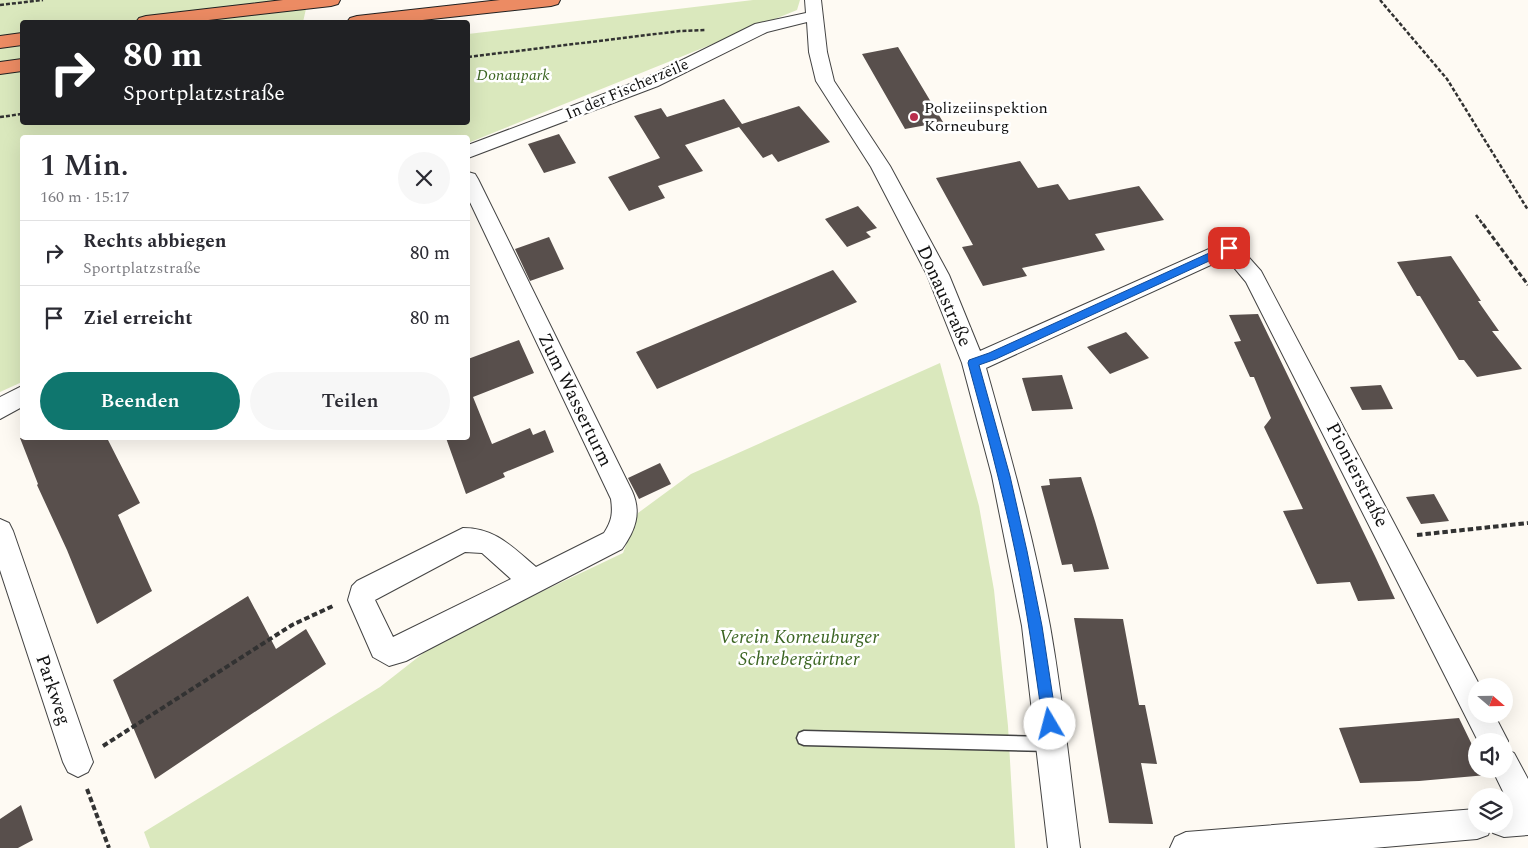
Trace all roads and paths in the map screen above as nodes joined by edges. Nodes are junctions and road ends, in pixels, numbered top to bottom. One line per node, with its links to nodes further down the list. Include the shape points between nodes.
1 (43, 0): 5 (path)
2 (330, 0): 7 (highway)
3 (551, 0): 8 (highway)
4 (1380, 0): 19 (path, via 1447,79)
5 (0, 5)
6 (813, 8): 17 (street, In der Fischerzeile, via 761,28 652,82); 22 (street, Donaustraße, via 825,81 880,166 938,275)
7 (163, 20)
8 (375, 20)
9 (707, 30): 12 (path)
10 (20, 39): 11 (highway)
11 (0, 42)
12 (470, 57)
13 (20, 65): 14 (highway)
14 (0, 68)
15 (20, 114): 16 (path)
16 (0, 117)
17 (470, 151)
18 (470, 183): 28 (street, Zum Wasserturm, via 623,499 626,516 613,542)
19 (1528, 210)
20 (1476, 215): 21 (path)
21 (1528, 285)
22 (973, 363): 27 (street, Pionierstraße, via 1229,248 1254,277); 32 (street, Donaustraße, via 1021,551 1036,626)
23 (20, 397): 24 (street)
24 (0, 409)
25 (1528, 523): 27 (path)
26 (0, 531): 33 (street, Parkweg)
27 (1390, 539): 30 (street, Pionierstraße)
28 (534, 582): 29 (street, via 491,545 478,540 463,540); 29 (street, Zum Wasserturm, via 389,652 383,647)
29 (361, 595): 33 (path, via 292,625)
30 (1468, 693)
31 (804, 738): 32 (lane)
32 (1052, 744): 40 (street, Donaustraße)
33 (78, 762): 39 (path)
34 (1512, 778): 35 (street)
35 (1528, 811)
36 (1528, 820): 37 (street)
37 (1513, 821)
38 (1468, 825): 41 (street)
39 (109, 848)
40 (1064, 848)
41 (1186, 848)

